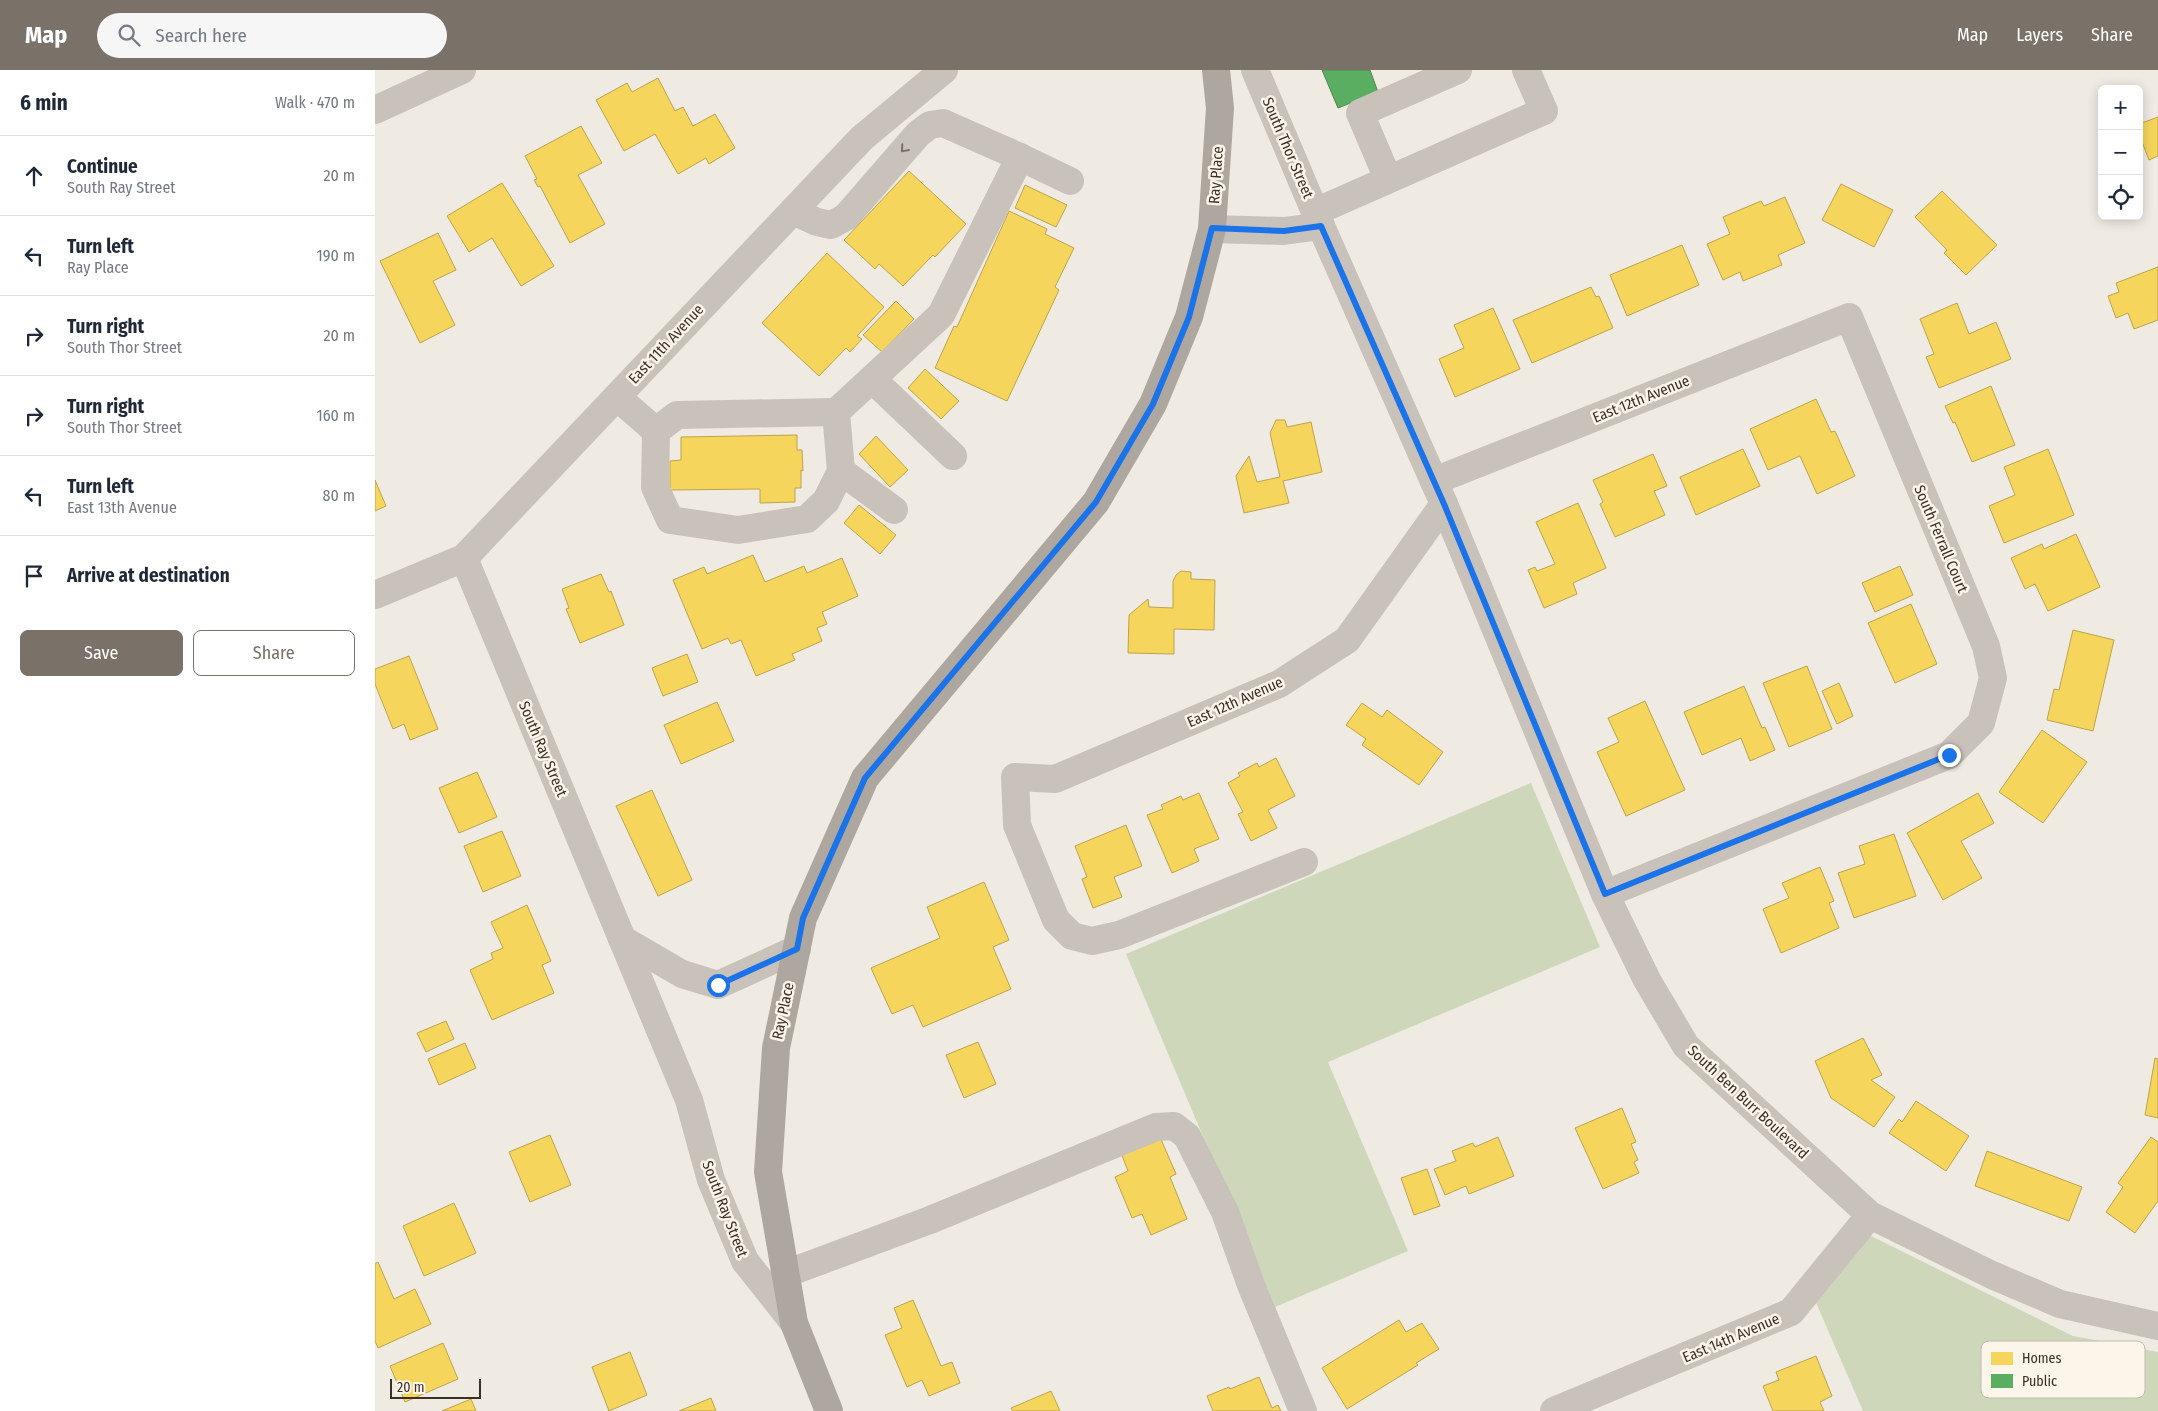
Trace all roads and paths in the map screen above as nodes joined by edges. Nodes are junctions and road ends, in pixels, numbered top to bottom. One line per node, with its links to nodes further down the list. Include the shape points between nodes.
1 (462, 70): 7 (street)
2 (944, 70): 11 (street, East 11th Avenue, via 862,138)
3 (1216, 70): 13 (main road, Ray Place, via 1220,108)
4 (1255, 70): 12 (street, South Thor Street)
5 (1458, 70): 9 (street, via 1360,113)
6 (1526, 70): 9 (street, via 1544,111)
7 (375, 110)
8 (1020, 157): 10 (street); 11 (street, one-way to 11, via 943,123 930,125 918,134 846,217 831,224 817,222); 15 (street, via 941,315)
9 (1388, 180): 12 (street)
10 (1070, 181)
11 (793, 211): 16 (street, East 11th Avenue)
12 (1318, 219): 13 (street, via 1284,231); 21 (street, South Thor Street)
13 (1212, 228): 28 (main road, Ray Place, via 1189,317 1153,404 1096,502 865,778 803,918)
14 (1849, 317): 21 (street, East 12th Avenue); 26 (street, South Ferrall Court, via 1985,646 1993,678 1981,723 1949,755)
15 (873, 380): 17 (street); 19 (street)
16 (617, 397): 18 (street); 23 (street, East 11th Avenue)
17 (836, 412): 18 (street, via 677,415); 20 (street)
18 (656, 431): 20 (street, via 655,487 670,520 738,530 807,519 826,501)
19 (953, 456)
20 (841, 471): 22 (street)
21 (1439, 493): 25 (street, East 12th Avenue, via 1347,640 1279,684 1055,779 1015,777 1017,825 1056,920 1072,936 1092,940 1119,935); 26 (street, South Thor Street)
22 (894, 510)
23 (464, 558): 24 (street, East 11th Avenue); 27 (street, South Ray Street)
24 (375, 595)
25 (1304, 862)
26 (1605, 894): 29 (street, South Ben Burr Boulevard, via 1647,980 1686,1046)
27 (622, 939): 28 (street, via 682,974 718,985); 31 (street, South Ray Street, via 689,1100 711,1180 745,1261)
28 (797, 949): 30 (main road, Ray Place, via 775,1048 768,1172)
29 (1870, 1215): 32 (street, South Ben Burr Boulevard, via 1991,1275 2059,1304); 35 (street, East 14th Avenue, via 1791,1312)
30 (785, 1274): 31 (main road, Ray Place); 34 (street, via 921,1223 1156,1127 1174,1126 1187,1136 1225,1212 1251,1286)
31 (794, 1323): 33 (main road, South Ray Street)
32 (2158, 1326)
33 (829, 1411)
34 (1303, 1411)
35 (1554, 1411)

